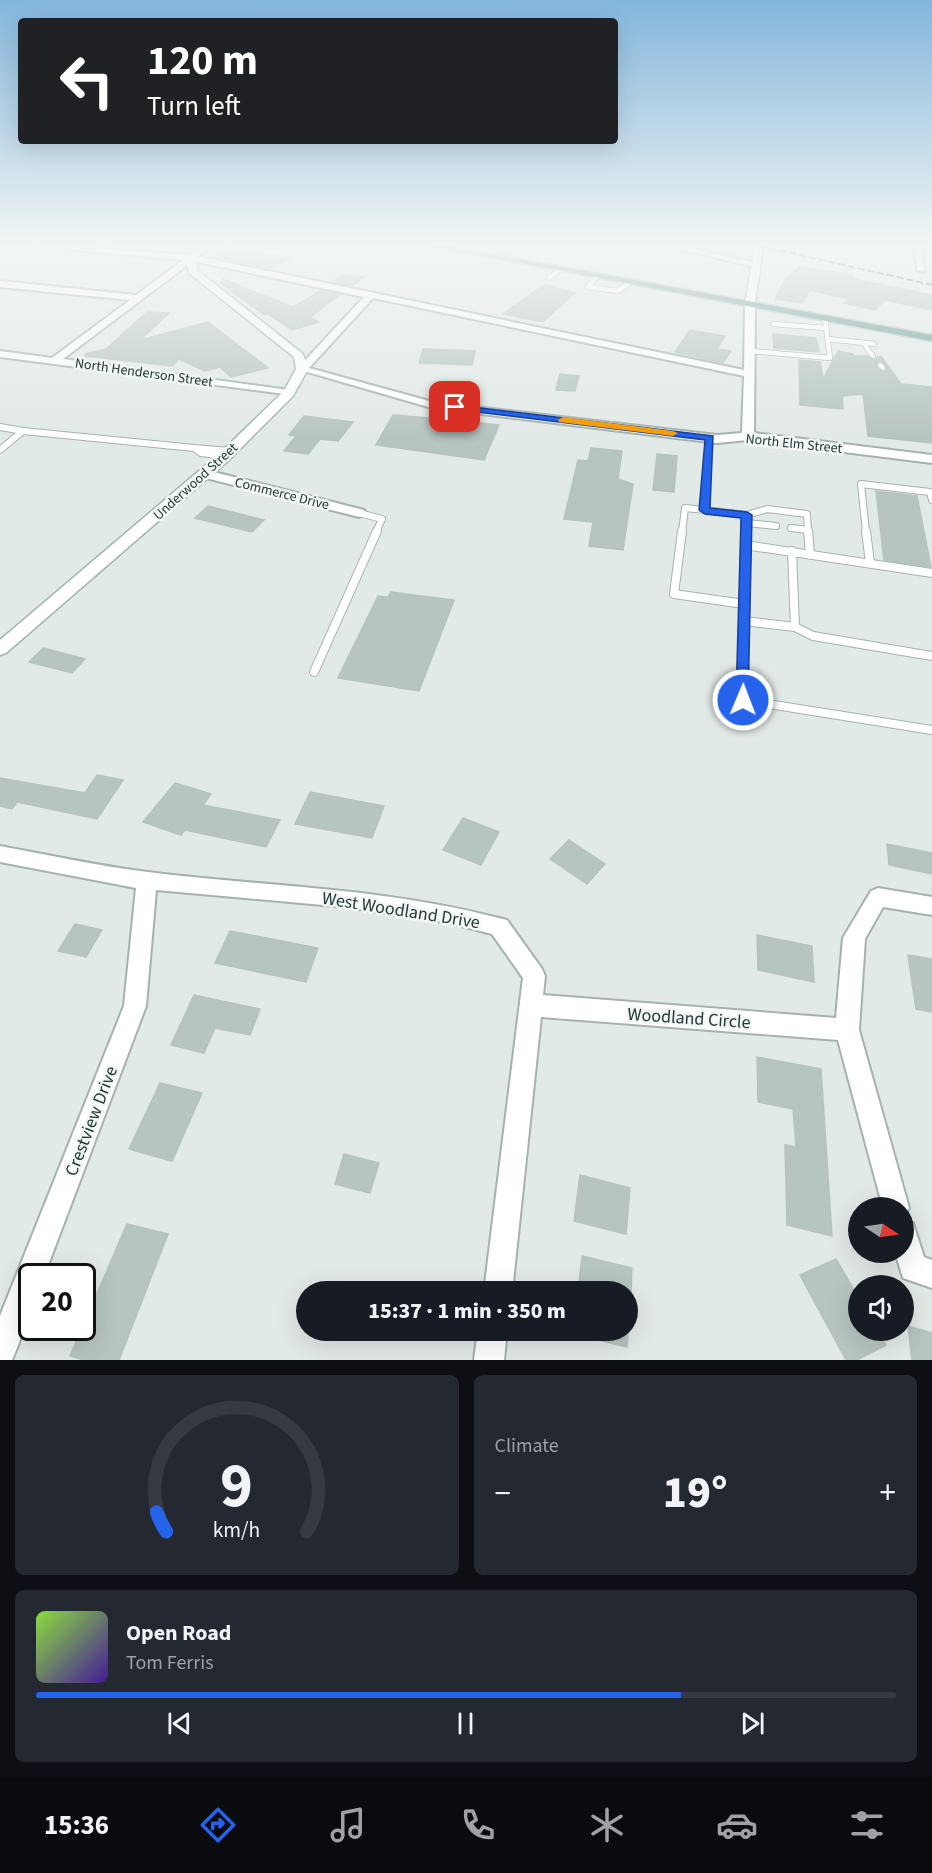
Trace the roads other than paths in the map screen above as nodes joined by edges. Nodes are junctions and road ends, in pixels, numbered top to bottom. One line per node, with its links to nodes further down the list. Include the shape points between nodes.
1 (124, 309): 16 (street)
2 (240, 309): 17 (street, via 299,356)
3 (358, 309): 17 (street, Underwood Street)
4 (440, 309): 18 (street)
5 (750, 309): 13 (street)
6 (772, 309): 7 (main road)
7 (826, 323): 8 (lane); 9 (main road); 10 (lane)
8 (773, 324)
9 (932, 338)
10 (828, 339): 11 (lane); 13 (lane, via 830,358)
11 (863, 343): 12 (lane); 15 (lane)
12 (874, 344)
13 (751, 351): 18 (street)
14 (0, 354): 16 (street, North Henderson Street)
15 (873, 356)
16 (56, 360): 19 (street, North Henderson Street)
17 (302, 369): 19 (street, Underwood Street); 23 (street, North Elm Street, via 432,405)
18 (750, 374): 22 (street)
19 (289, 393): 25 (street, Underwood Street)
20 (0, 427): 21 (lane)
21 (23, 430): 24 (lane); 25 (lane)
22 (748, 436): 23 (street, North Elm Street); 26 (street, North Elm Street)
23 (710, 438): 29 (lane)
24 (0, 450)
25 (227, 454): 27 (street, Underwood Street)
26 (932, 459)
27 (206, 474): 30 (street, Commerce Drive); 43 (street, Underwood Street)
28 (932, 500): 38 (lane, via 930,492 861,484)
29 (705, 510): 31 (lane); 40 (lane, via 685,508 674,594)
30 (359, 513): 45 (lane, via 382,519)
31 (747, 519): 32 (lane); 34 (lane, via 767,509 807,514); 35 (lane)
32 (776, 526)
33 (791, 528): 34 (lane)
34 (808, 530): 37 (lane)
35 (745, 545): 36 (lane); 40 (lane)
36 (792, 551): 37 (lane); 42 (lane)
37 (810, 554): 38 (lane)
38 (870, 563): 39 (lane)
39 (932, 573)
40 (744, 604): 41 (lane)
41 (744, 621): 42 (lane); 46 (lane, via 743,700)
42 (795, 627): 44 (lane, via 813,636)
43 (0, 649)
44 (932, 656)
45 (314, 672)
46 (932, 730)
47 (0, 854): 48 (street, West Woodland Drive)
48 (147, 881): 50 (street, West Woodland Drive, via 345,898 450,914 499,927 534,976); 57 (street, Crestview Drive, via 135,1006)
49 (932, 906): 51 (street, via 878,897 854,938)
50 (531, 1005): 51 (street, Woodland Circle); 55 (street, West Woodland Drive)
51 (847, 1030): 52 (street)
52 (893, 1197)
53 (912, 1263): 54 (street, via 913,1268)
54 (932, 1274)
55 (499, 1281)
56 (492, 1341): 58 (street)
57 (0, 1353)
58 (489, 1360)

